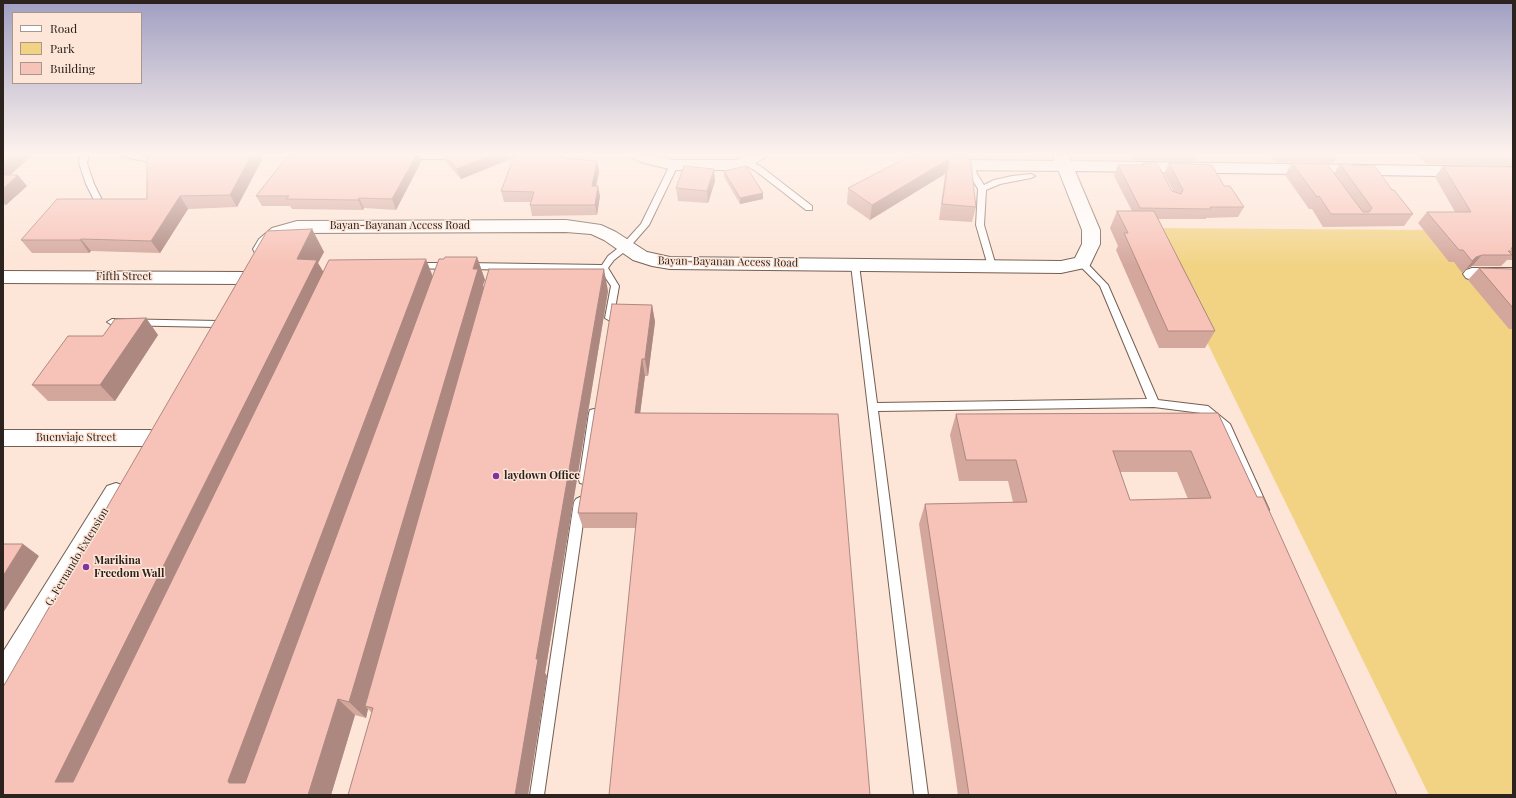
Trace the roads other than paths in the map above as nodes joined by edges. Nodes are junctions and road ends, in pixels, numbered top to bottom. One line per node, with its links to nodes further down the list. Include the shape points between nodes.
1 (94, 191): 6 (lane)
2 (661, 191): 8 (lane, via 645,225)
3 (787, 191): 7 (lane)
4 (982, 191): 12 (lane, via 980,224)
5 (1075, 191): 9 (street, via 1091,230 1091,244)
6 (100, 204)
7 (809, 208)
8 (625, 247): 10 (street, Bayan-Bayanan Access Road, via 640,256 670,263); 13 (lane, via 611,258); 17 (street, Bayan-Bayanan Access Road, via 594,229 566,226 297,226 278,232 266,243)
9 (1082, 263): 12 (street, Bayan-Bayanan Access Road, via 1061,267); 23 (lane, via 1104,285)
10 (855, 265): 12 (street, Bayan-Bayanan Access Road); 24 (lane)
11 (410, 266): 13 (lane, via 497,271)
12 (992, 266)
13 (604, 268): 20 (lane, via 615,286)
14 (1472, 274): 15 (street)
15 (1513, 274)
16 (3, 277): 17 (street, Fifth Street)
17 (246, 278): 19 (street)
18 (112, 322): 19 (lane)
19 (218, 324): 21 (street)
20 (608, 332)
21 (206, 344)
22 (596, 401): 32 (lane)
23 (1154, 402): 24 (lane); 30 (lane, via 1204,409 1226,427)
24 (874, 407): 33 (lane)
25 (162, 418): 27 (street)
26 (3, 438): 27 (street, Buenviaje Street)
27 (150, 438): 28 (street)
28 (138, 458)
29 (125, 478): 31 (street, G. Fernando Extension)
30 (1268, 521)
31 (3, 678)
32 (538, 795)
33 (921, 795)

